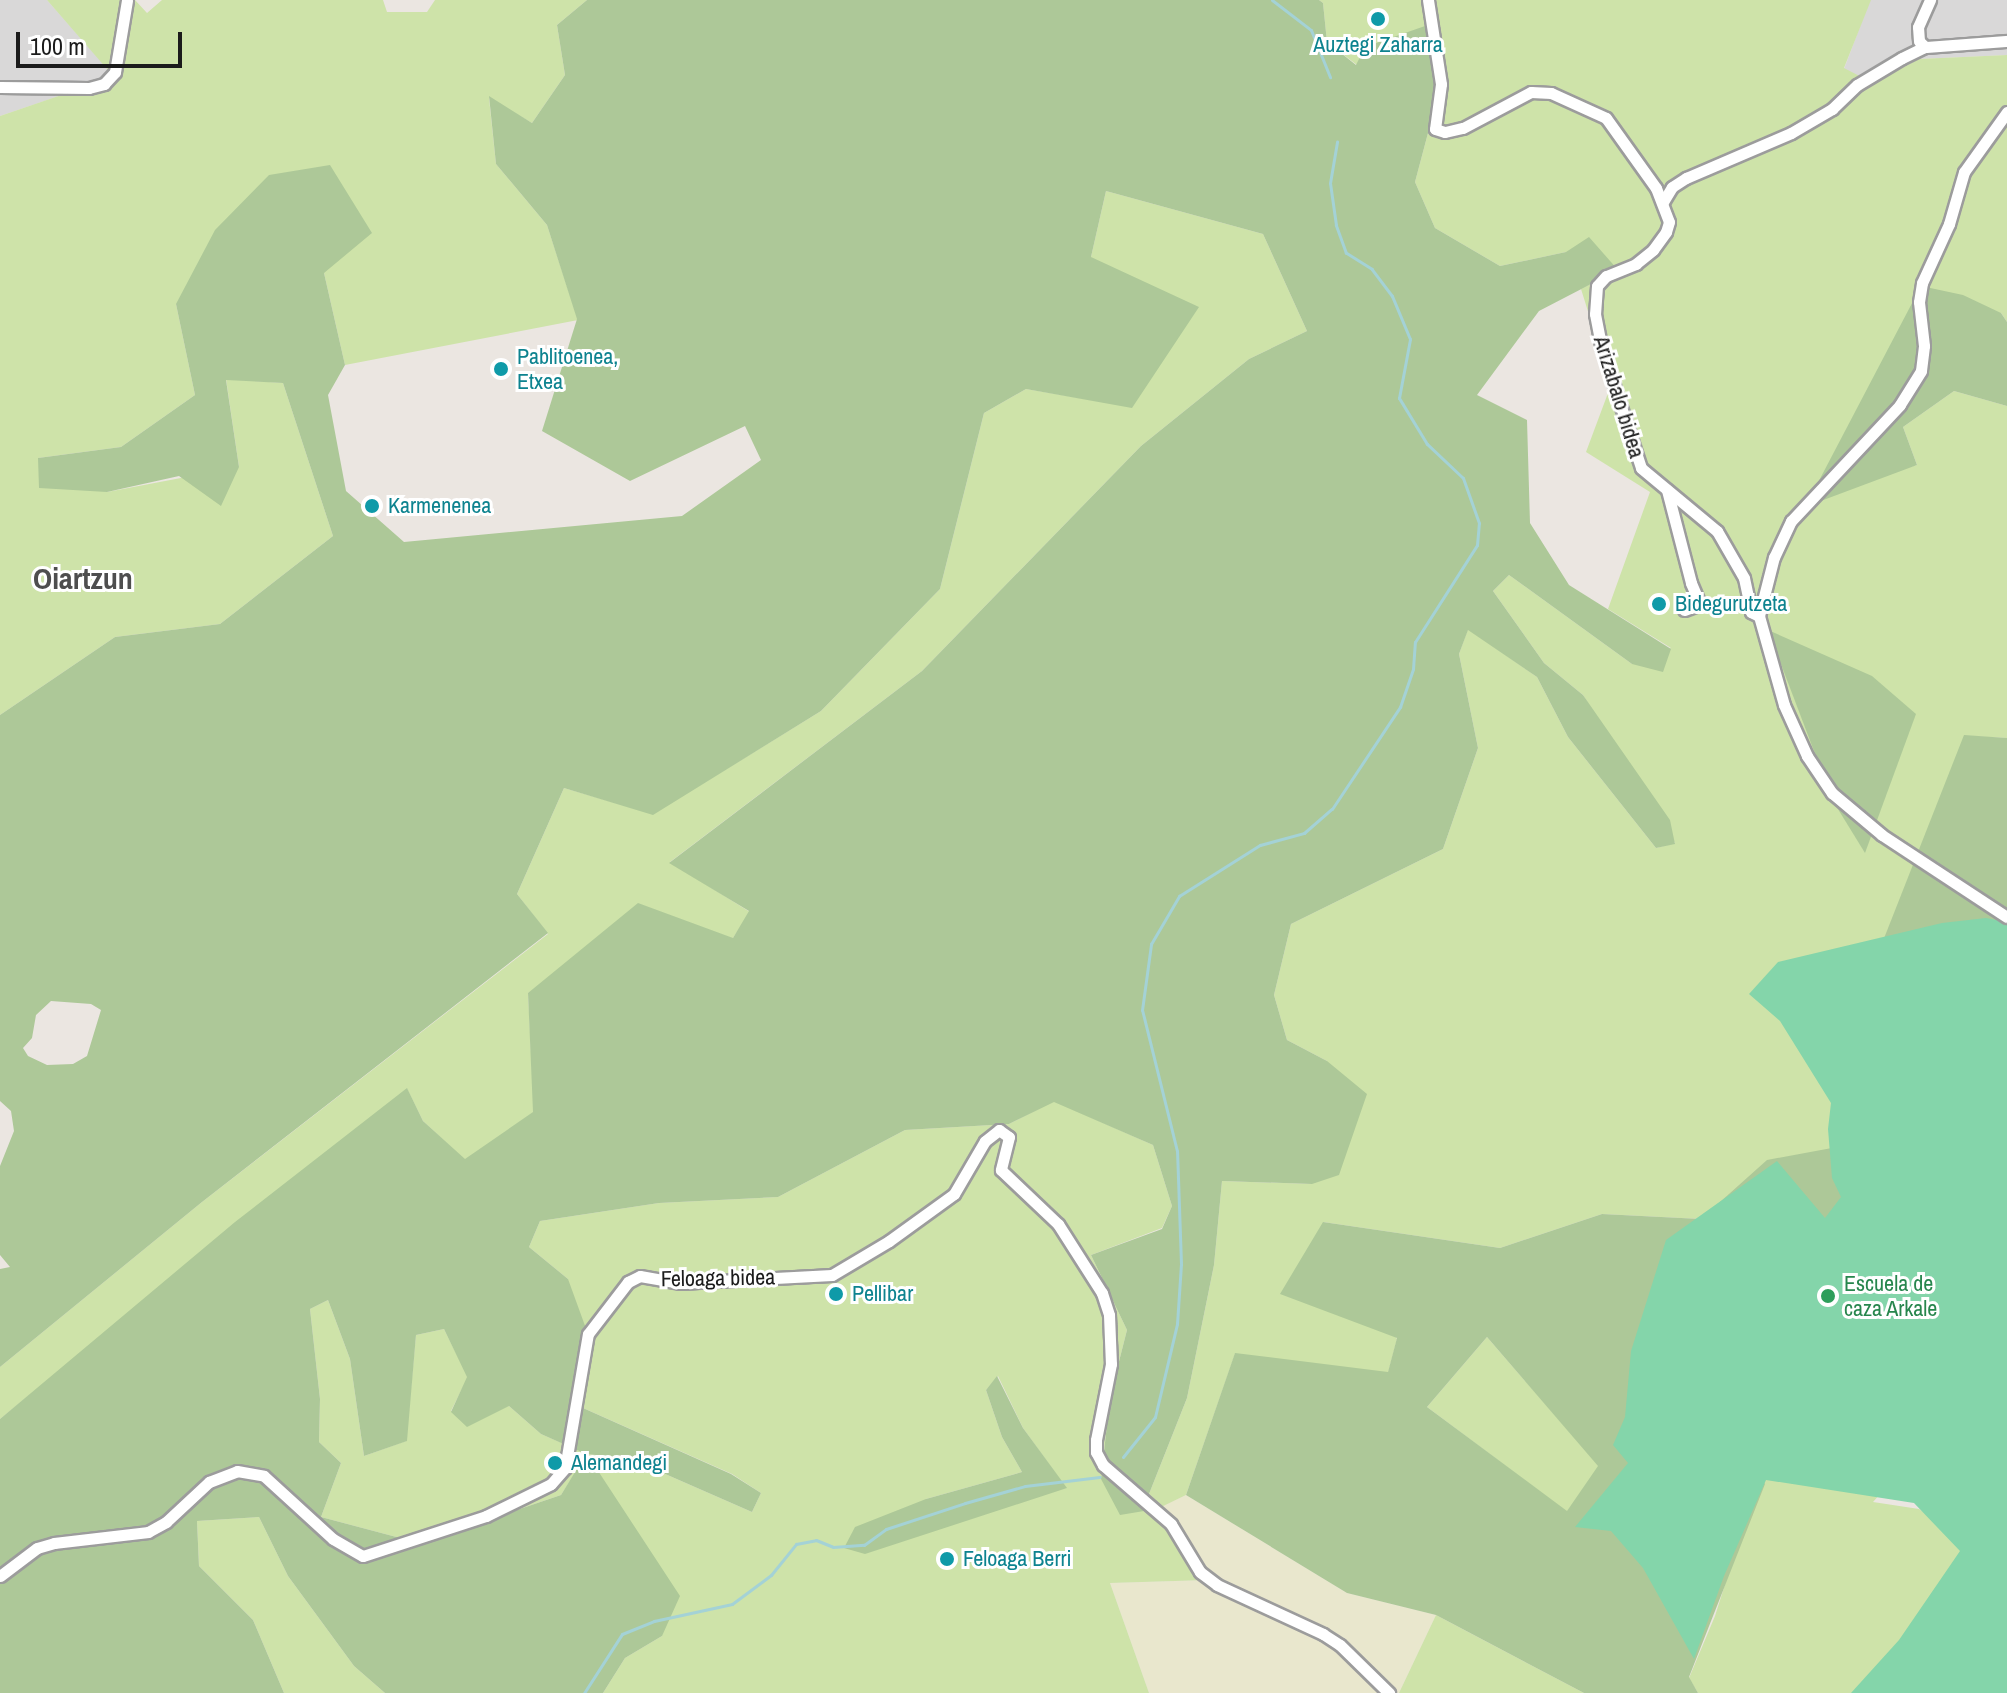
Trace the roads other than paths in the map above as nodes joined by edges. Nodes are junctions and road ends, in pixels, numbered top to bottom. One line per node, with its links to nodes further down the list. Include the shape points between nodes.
1 (127, 0): 6 (street, via 115,72 104,84)
2 (1428, 0): 8 (street, via 1441,84 1435,129 1463,128 1531,92 1551,93 1606,118)
3 (1930, 0): 5 (street, via 1917,35)
4 (2007, 41): 5 (street)
5 (1925, 47): 8 (street, via 1857,85 1832,109 1791,133 1686,178)
6 (0, 87)
7 (2007, 112): 11 (street, via 1964,172 1949,224 1922,283 1921,371 1900,405 1791,521 1774,557)
8 (1663, 202): 9 (street, Arizabalo bidea, via 1669,222 1661,240 1636,264 1602,280 1595,314 1638,464)
9 (1667, 489): 10 (street, via 1700,604); 11 (street, Arizabalo bidea, via 1727,544 1744,578 1751,612)
10 (1684, 610)
11 (1759, 616): 12 (street, Arizabalo bidea, via 1784,705 1807,756 1832,793 1882,835)
12 (2007, 917)
13 (0, 1576): 14 (street, Feloaga bidea, via 37,1548 148,1532 209,1482 237,1471 264,1476 333,1539 363,1556 486,1516 551,1484 565,1468 588,1334 628,1282 640,1276 680,1283 832,1275 954,1194 985,1141 999,1130 1009,1137 1001,1170 1058,1224 1102,1293 1109,1315 1111,1364 1096,1452 1122,1484 1171,1524 1200,1572 1323,1634)
14 (1389, 1693)

